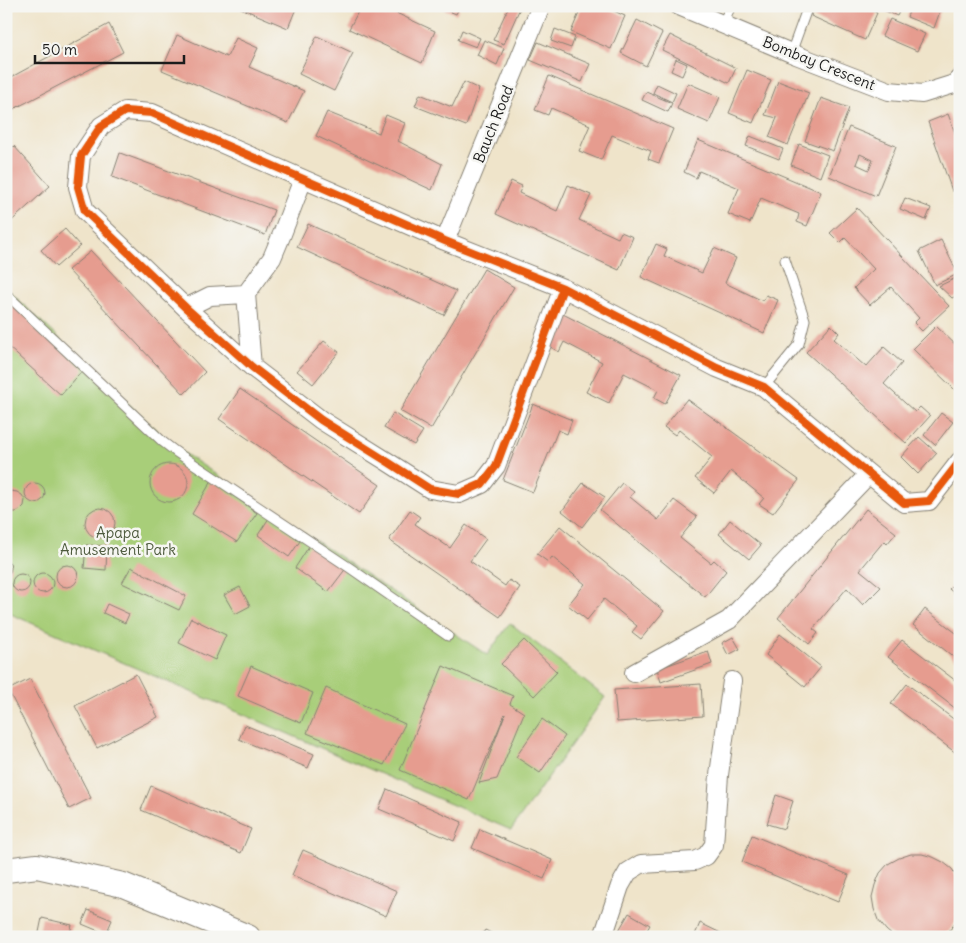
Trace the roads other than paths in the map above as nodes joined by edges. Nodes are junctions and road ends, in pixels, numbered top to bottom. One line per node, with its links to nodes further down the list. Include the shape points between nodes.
1 (541, 6): 9 (street, Bauch Road)
2 (679, 6): 5 (street, Bombay Crescent)
3 (731, 6): 5 (lane)
4 (808, 6): 6 (lane)
5 (722, 25): 6 (street, Bombay Crescent)
6 (791, 53): 7 (street, Bombay Crescent, via 889,91 922,94 954,84)
7 (960, 78)
8 (303, 179): 9 (street); 13 (street, via 272,258); 14 (street, via 152,114 125,111 101,126 81,156 78,187 86,211)
9 (445, 241): 11 (street)
10 (785, 260): 16 (lane, via 805,320 800,344)
11 (563, 288): 15 (street, via 496,466 482,484 459,494 430,488 320,420); 16 (street, via 717,368)
12 (6, 294): 19 (lane, via 163,442)
13 (246, 294): 14 (street, via 210,296); 15 (street)
14 (186, 308): 15 (street)
15 (252, 367)
16 (764, 387): 18 (street)
17 (960, 461): 18 (street, via 930,501 904,504)
18 (869, 474): 20 (street, via 729,620)
19 (448, 636)
20 (634, 673)
21 (732, 681): 24 (street, via 719,775 714,845 706,856 695,862 641,864 628,872)
22 (6, 870): 23 (main road, via 37,866 122,885)
23 (248, 937)
24 (603, 937)

